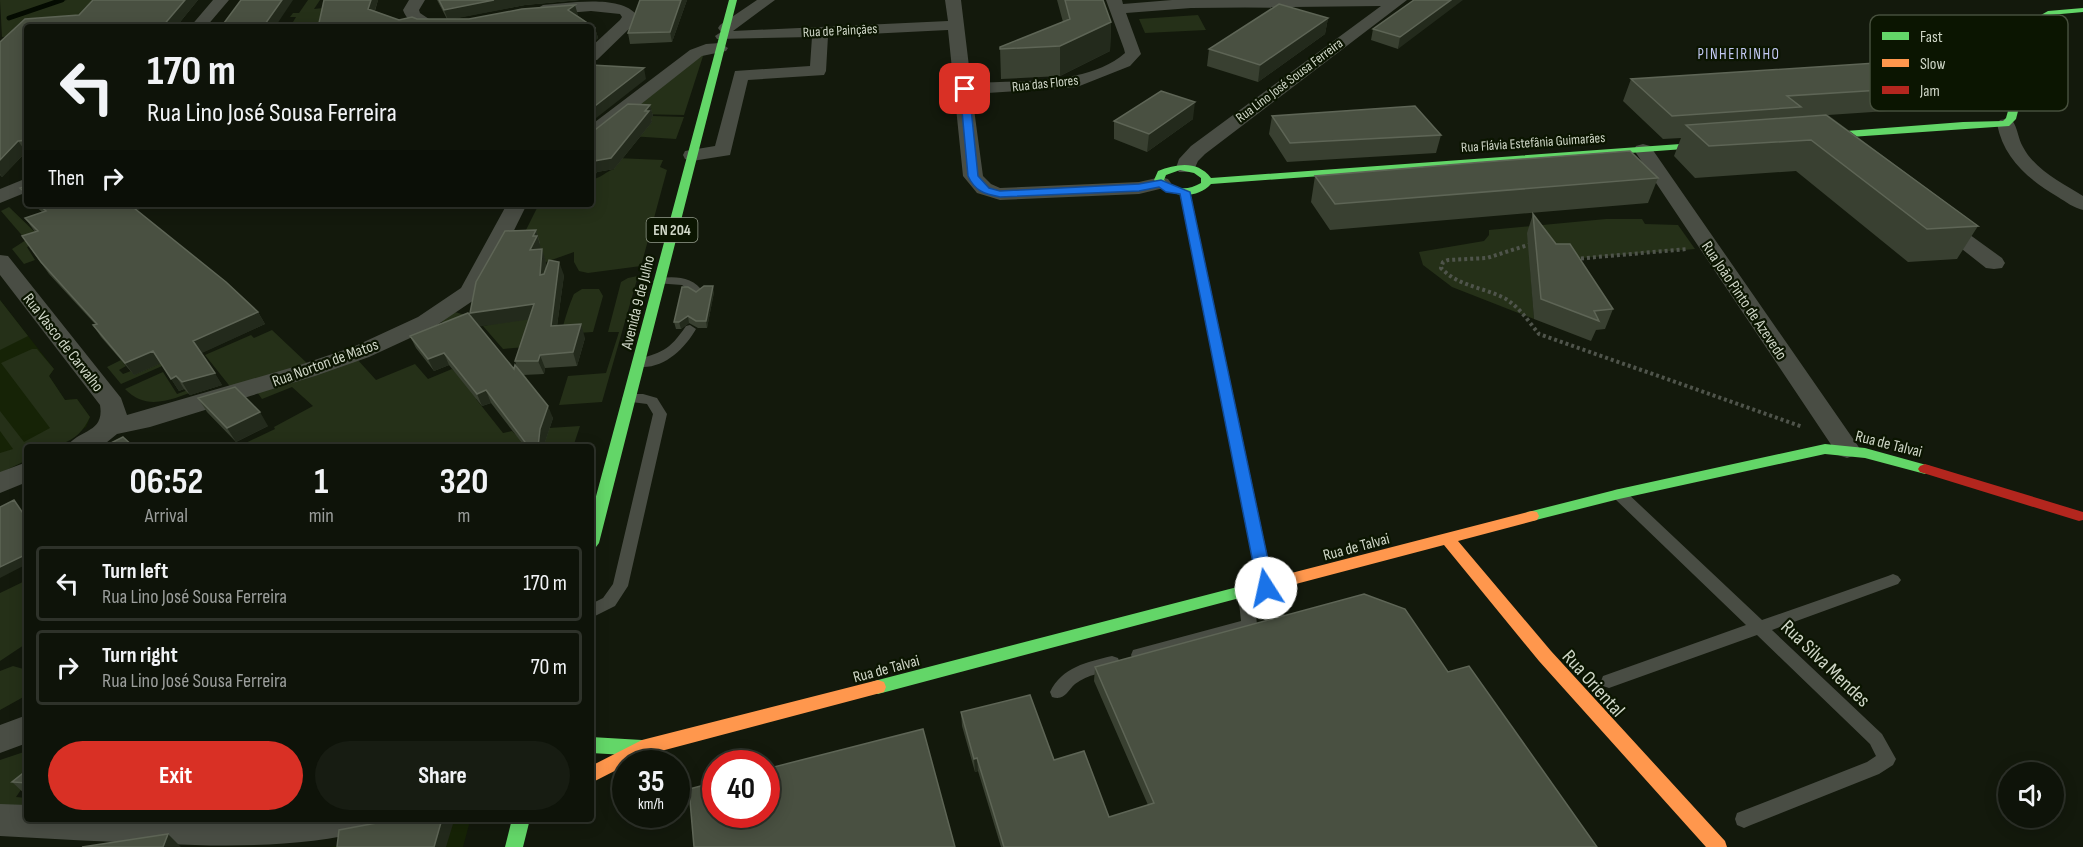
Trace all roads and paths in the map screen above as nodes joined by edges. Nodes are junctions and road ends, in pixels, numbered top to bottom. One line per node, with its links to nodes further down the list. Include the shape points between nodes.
1 (221, 0): 15 (street)
2 (417, 0): 16 (street, via 411,10 413,16)
3 (733, 0): 21 (street, Avenida 9 de Julho / EN 204)
4 (767, 0): 21 (street)
5 (953, 0): 17 (street)
6 (1173, 0): 8 (street)
7 (1399, 0): 9 (street); 18 (street, Rua Lino José Sousa Ferreira)
8 (1191, 3): 9 (street); 10 (street)
9 (1303, 3): 18 (street)
10 (1116, 4): 25 (street, Rua das Flores, via 1133,54 1124,62 1077,82)
11 (574, 8): 13 (street); 20 (street, via 604,20); 20 (street, via 613,5 627,10 627,22)
12 (2083, 10): 14 (street)
13 (525, 12)
14 (2045, 15)
15 (201, 24)
16 (428, 24)
17 (956, 25): 19 (street, Rua de Painçães); 25 (street)
18 (1341, 25): 35 (street, Rua Lino José Sousa Ferreira, via 1198,150)
19 (820, 31): 21 (street, Rua de Painçães); 24 (street, via 818,71)
20 (611, 35): 23 (street)
21 (723, 37): 28 (street, via 696,53); 33 (street, Avenida 9 de Julho / EN 204)
22 (780, 52): 24 (street)
23 (594, 53)
24 (777, 74): 33 (street, via 741,75 723,151)
25 (965, 89): 37 (street, via 973,176 986,191 1000,194 1139,188)
26 (2013, 111): 27 (street)
27 (2006, 124): 29 (street); 41 (street, via 2007,136 2023,162)
28 (594, 132)
29 (1826, 135): 30 (street); 34 (street)
30 (1792, 138)
31 (1735, 143): 32 (street, Rua Flávia Estefânia Guimarães)
32 (1643, 150): 36 (street, Rua Flávia Estefânia Guimarães); 56 (street, Rua João Pinto de Azevedo)
33 (692, 155): 49 (street, Avenida 9 de Julho / EN 204)
34 (1854, 156)
35 (1186, 168): 36 (street, via 1198,171); 37 (street, via 1162,173)
36 (1207, 181): 39 (street, via 1203,188)
37 (1161, 183): 39 (street, via 1170,190)
38 (24, 186): 40 (street)
39 (1185, 192): 64 (street)
40 (0, 196)
41 (2083, 204)
42 (515, 207): 54 (street, Rua Norton de Matos, via 469,293 409,330 353,354 195,405)
43 (1929, 213): 48 (street)
44 (1538, 242): 56 (path, via 1487,258 1448,260 1441,268 1452,279 1508,301 1539,334)
45 (1695, 249): 46 (path)
46 (1569, 259)
47 (0, 261): 54 (street, Rua Vasco de Carvalho, via 112,404 114,415)
48 (1994, 263)
49 (659, 281): 50 (lane, via 686,281); 52 (street, Avenida 9 de Julho / EN 204)
50 (698, 293)
51 (690, 328): 52 (lane, via 670,354 653,362)
52 (638, 363): 53 (street, Avenida 9 de Julho / EN 204)
53 (629, 398): 61 (street, Avenida 9 de Julho / EN 204); 66 (lane, via 652,401 660,414 620,586 609,602)
54 (109, 427): 55 (street, Rua Norton de Matos)
55 (86, 444)
56 (1844, 445): 59 (street, Rua de Talvai); 60 (street, Rua de Talvai)
57 (24, 472): 58 (street)
58 (0, 483)
59 (1619, 494): 62 (street, Rua de Talvai); 67 (lane, Rua Silva Mendes)
60 (2082, 512)
61 (594, 532)
62 (1448, 539): 64 (street, Rua de Talvai); 82 (street, Rua Oriental, via 1545,656)
63 (1893, 580): 67 (lane)
64 (1266, 588): 65 (street, Rua de Talvai)
65 (1246, 593): 69 (lane, via 1249,625 1087,670 1065,681); 73 (street, Rua de Talvai)
66 (594, 610)
67 (1758, 628): 68 (lane); 75 (lane, Rua Silva Mendes, via 1875,739 1887,759 1874,768)
68 (1609, 681)
69 (1058, 692)
70 (24, 730): 71 (street)
71 (0, 739)
72 (594, 745): 73 (street, Rua de Talvai)
73 (642, 748): 74 (street, Rua de Talvai)
74 (594, 773)
75 (1744, 819)
76 (0, 820): 77 (street)
77 (24, 821)
78 (41, 822): 79 (street, via 247,832)
79 (341, 822)
80 (520, 822): 81 (street)
81 (514, 847)
82 (1718, 847)

